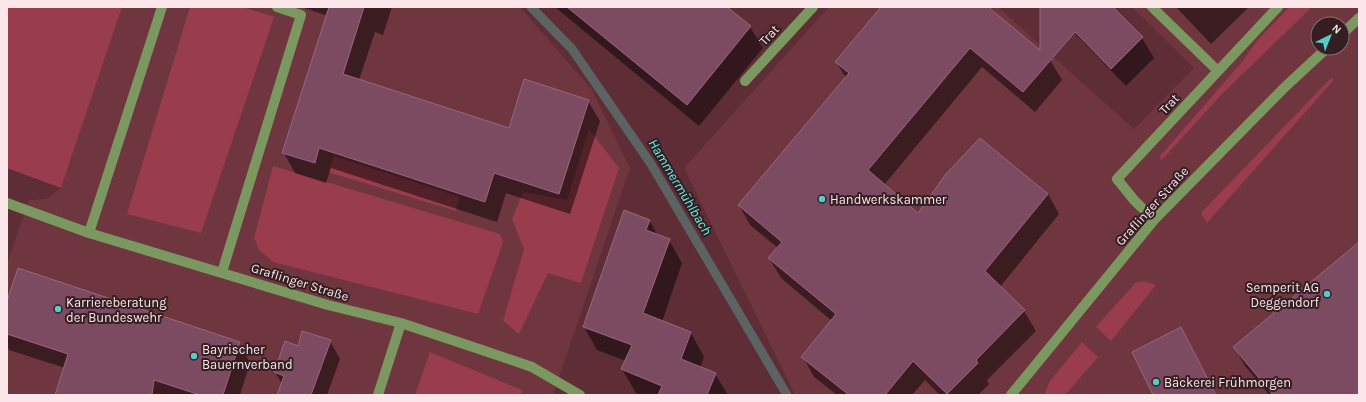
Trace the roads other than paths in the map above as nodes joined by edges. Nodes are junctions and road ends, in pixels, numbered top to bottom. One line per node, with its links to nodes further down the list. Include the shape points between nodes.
1 (162, 7): 13 (street)
2 (276, 7): 14 (street, via 301,15)
3 (813, 7): 10 (street, Trat)
4 (1152, 7): 9 (street)
5 (1278, 7): 9 (street, Trat)
6 (1359, 18): 7 (street)
7 (1350, 26)
8 (1318, 56): 12 (street, Graflinger Straße)
9 (1218, 71): 12 (street, Trat, via 1117,179)
10 (745, 81)
11 (7, 203): 13 (street, Graflinger Straße)
12 (1154, 220): 18 (street, Graflinger Straße)
13 (89, 233): 14 (street, Graflinger Straße)
14 (222, 272): 15 (street, Graflinger Straße, via 328,305)
15 (401, 323): 16 (street); 17 (street, Graflinger Straße, via 532,367)
16 (378, 395)
17 (580, 395)
18 (1011, 395)

